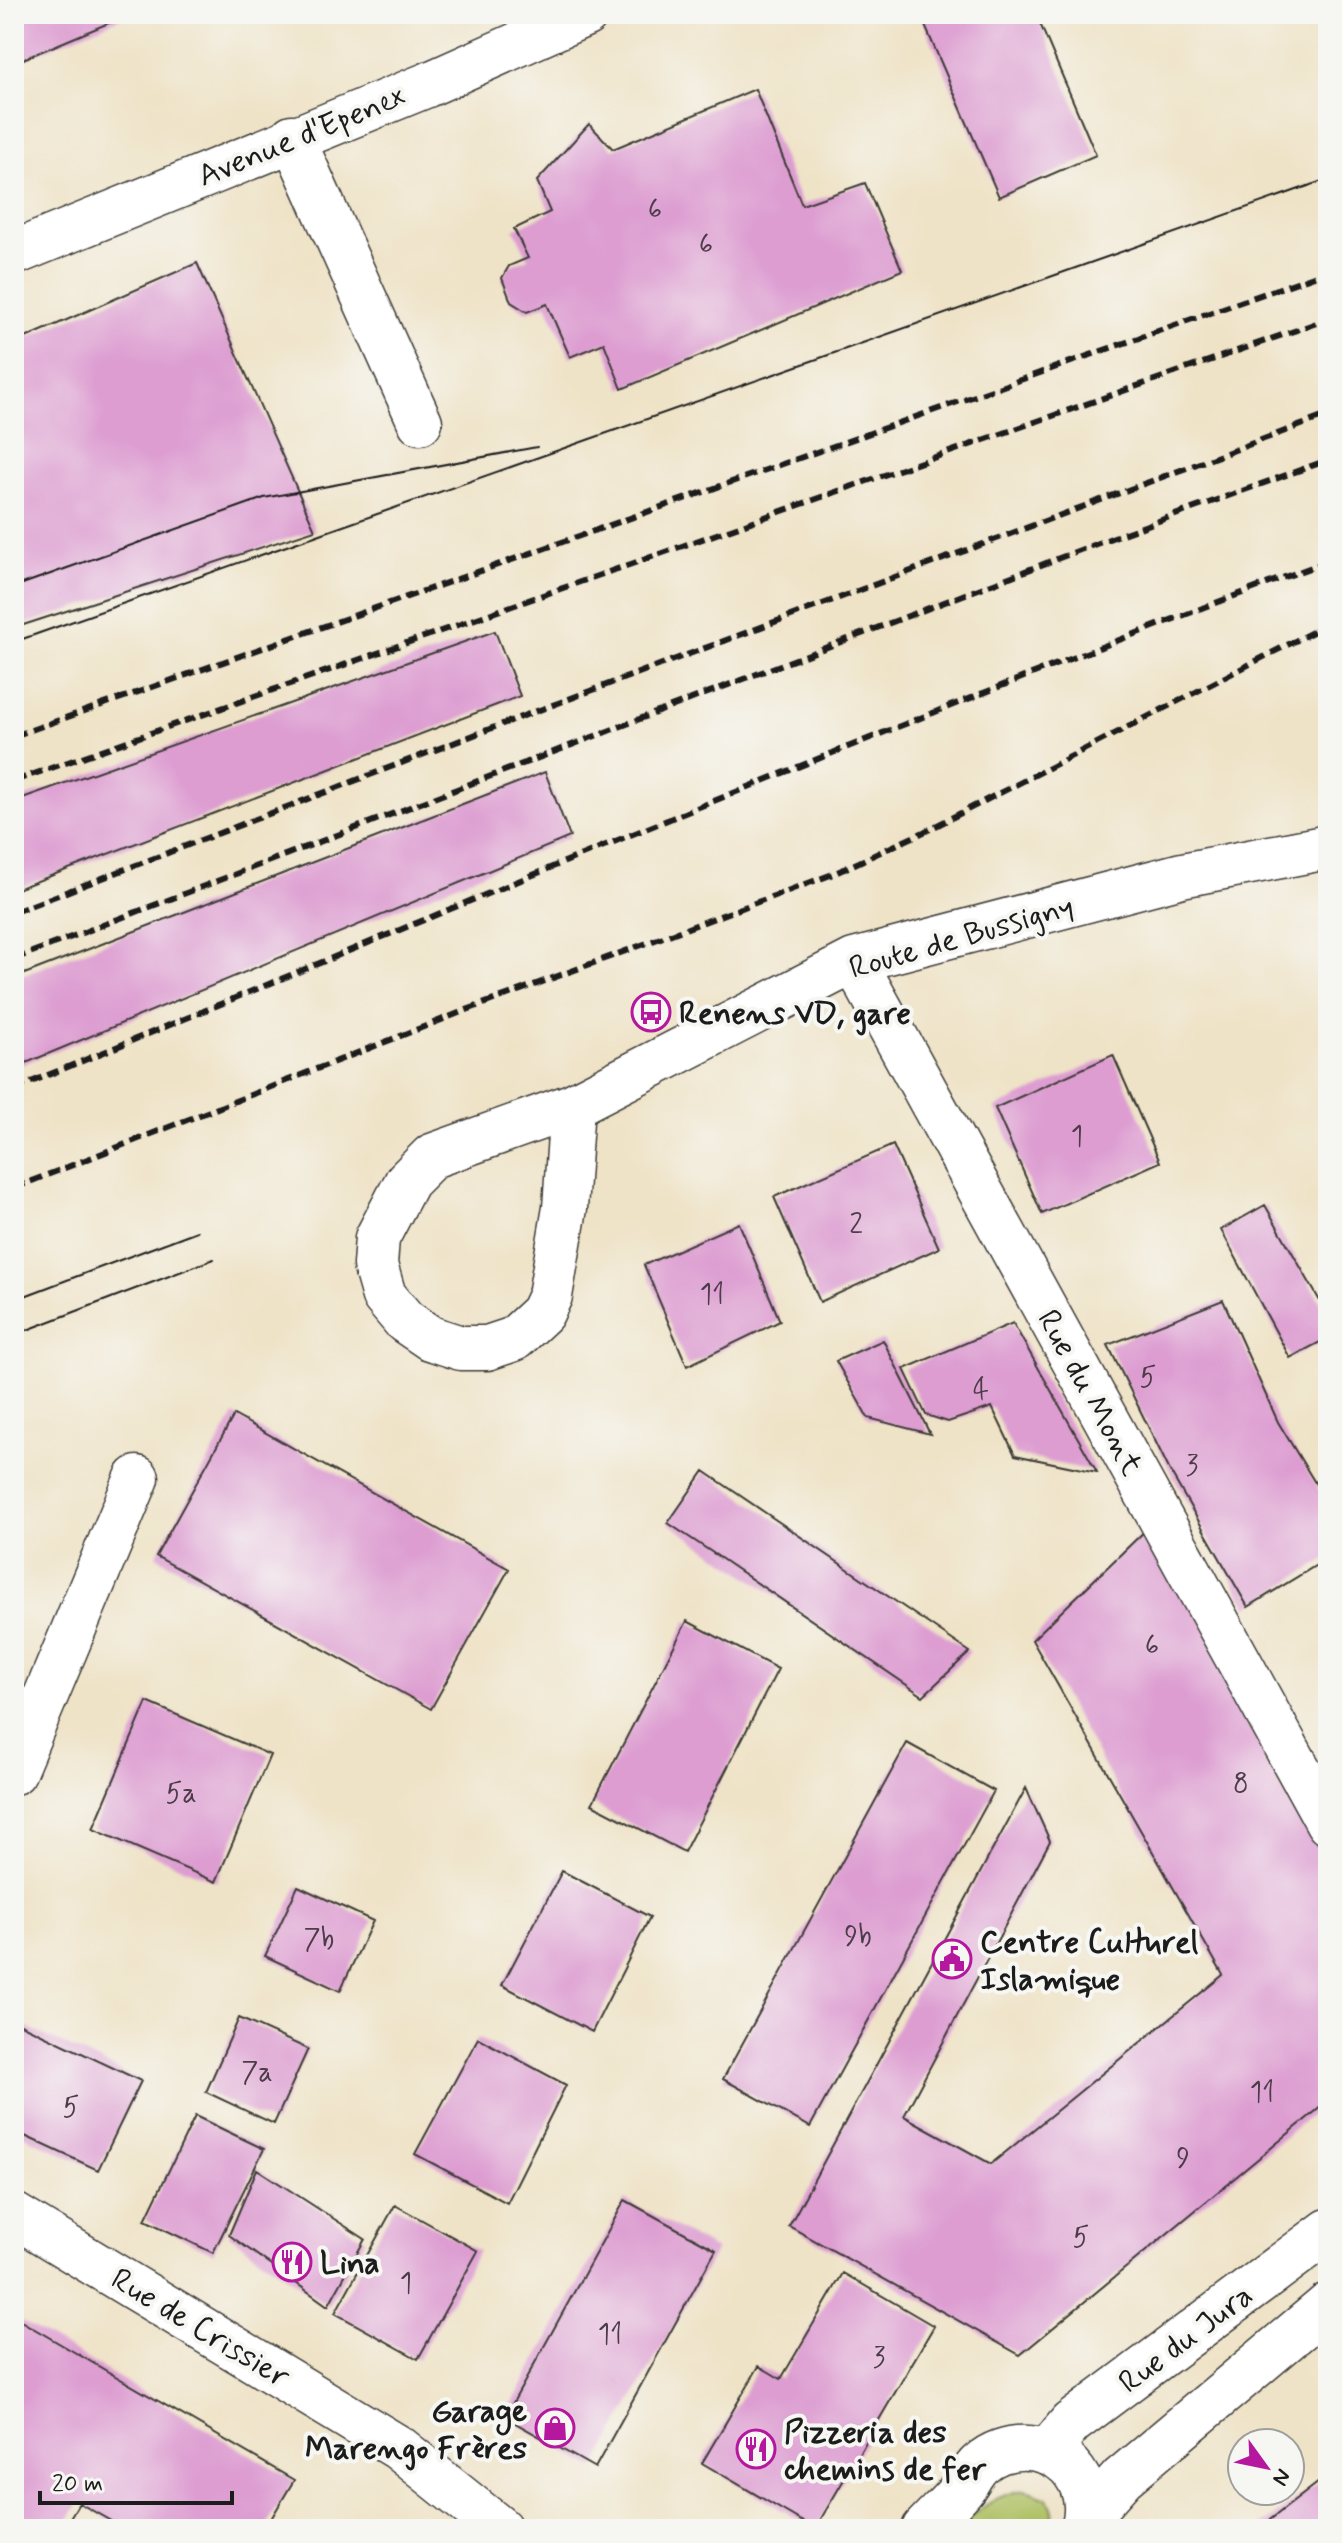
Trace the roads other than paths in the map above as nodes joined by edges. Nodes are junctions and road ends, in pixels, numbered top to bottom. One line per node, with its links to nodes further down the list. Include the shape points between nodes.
1 (586, 14): 2 (street, Avenue d'Epenex, via 427,85)
2 (292, 137): 3 (street, Avenue d'Epenex); 4 (street)
3 (14, 253)
4 (420, 422)
5 (1328, 847): 6 (street, Route de Bussigny, via 1182,875)
6 (854, 961): 7 (street, Route de Bussigny); 10 (street, Rue du Mont)
7 (572, 1106): 7 (street, Route de Bussigny, via 432,1156 407,1181 377,1238 375,1265 384,1296 405,1321 430,1338 461,1348 487,1348 514,1339 542,1313 550,1296 565,1208)
8 (137, 1478): 9 (street)
9 (14, 1772)
10 (1328, 1823)
11 (14, 2215): 16 (street, Rue de Crissier, via 399,2448)
12 (1328, 2231): 14 (street, Rue du Jura, via 1071,2423)
13 (1328, 2305): 15 (street, Rue du Jura, via 1122,2478)
14 (1047, 2452): 15 (street, Rue du Jura, via 1082,2485); 17 (street, via 1019,2447 981,2463)
15 (1085, 2523)
16 (500, 2529)
17 (924, 2529)

